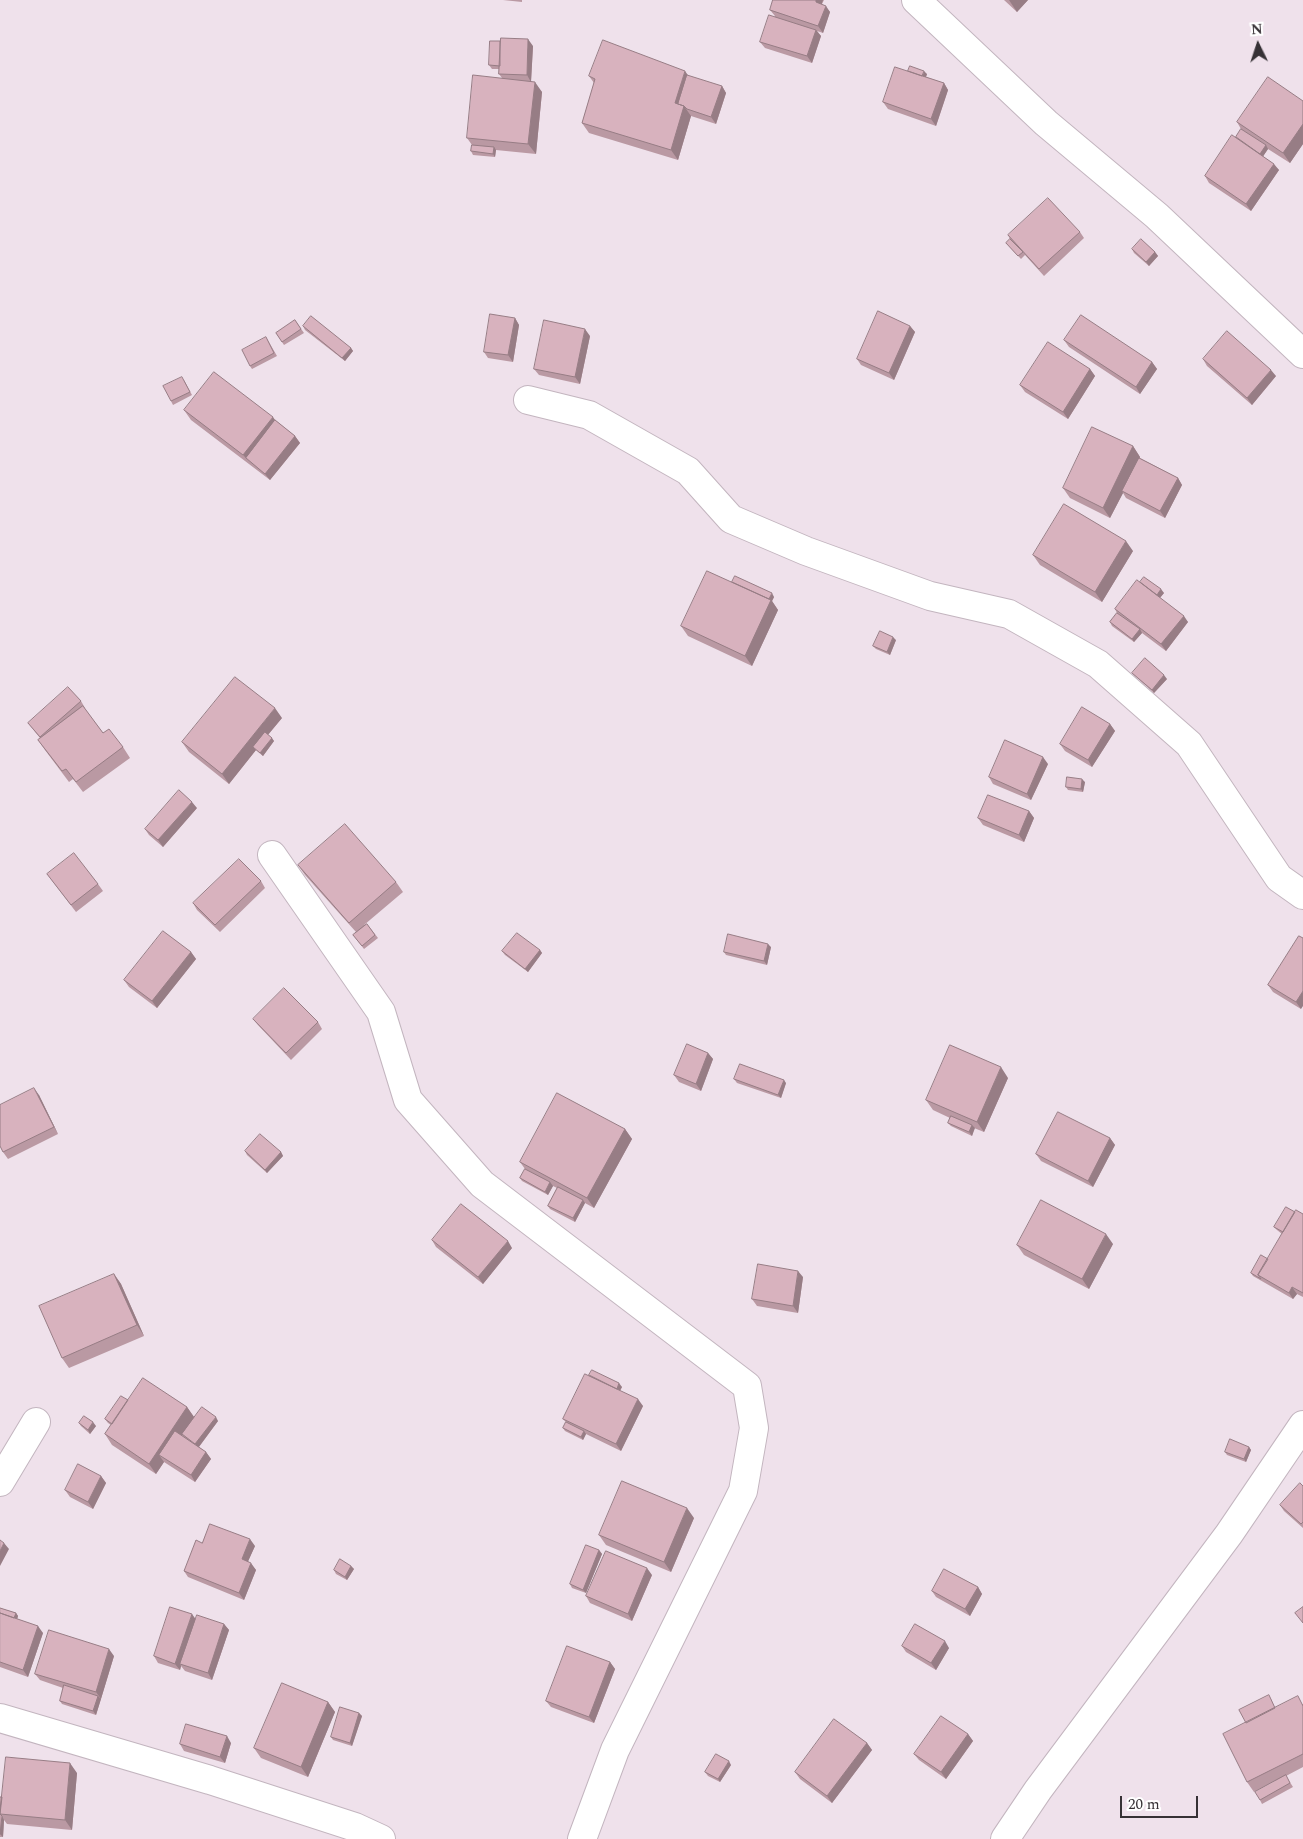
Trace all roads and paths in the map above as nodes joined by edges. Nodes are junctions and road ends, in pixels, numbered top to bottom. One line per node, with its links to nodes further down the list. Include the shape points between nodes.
1 (916, 0): 2 (street, via 1046,124 1157,216)
2 (1303, 354)
3 (528, 400): 5 (street, via 589,415 688,470 731,519 930,596 1009,614 1098,664 1189,744 1279,878)
4 (272, 855): 11 (street, via 381,1012 408,1100 482,1184 747,1386 754,1428 743,1491 615,1750)
5 (1303, 895)
6 (36, 1422): 8 (street)
7 (1303, 1425): 12 (street, via 1229,1534)
8 (0, 1482)
9 (0, 1718): 10 (street, via 210,1780)
10 (381, 1839)
11 (582, 1839)
12 (1005, 1839)

